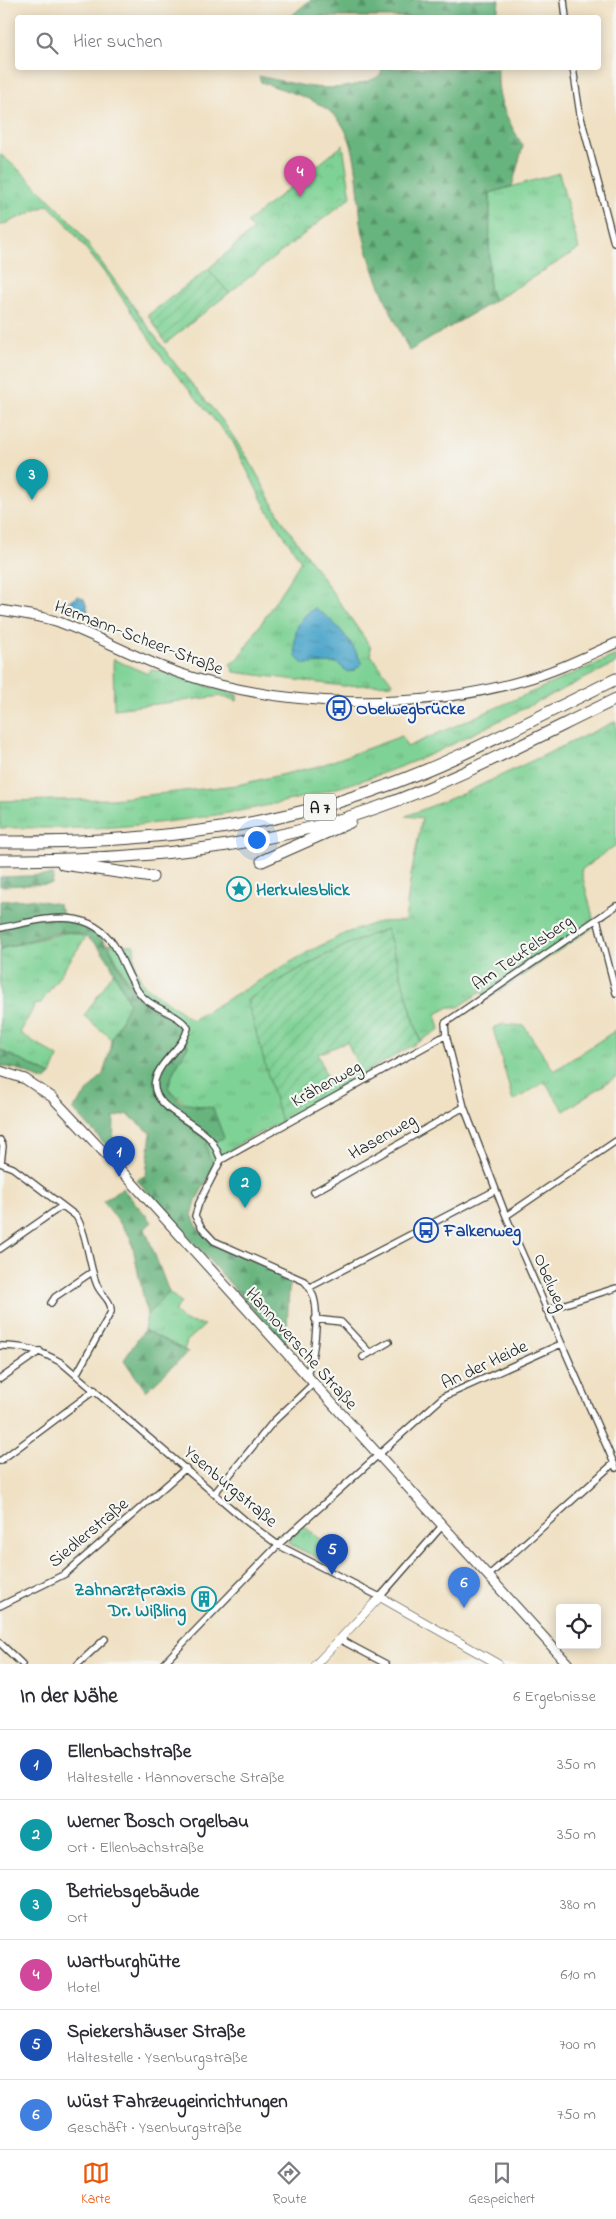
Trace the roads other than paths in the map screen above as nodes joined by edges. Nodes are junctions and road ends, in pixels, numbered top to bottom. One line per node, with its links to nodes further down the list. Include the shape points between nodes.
1 (564, 0): 2 (street)
2 (566, 15)
3 (573, 70): 4 (street, via 580,114)
4 (614, 244)
5 (0, 610): 6 (main road, Hermann-Scheer-Straße, via 57,622 201,680 265,694 324,700 424,699 480,691 542,675)
6 (616, 643)
7 (616, 679): 10 (highway, A 7, via 414,775 303,812 239,826 151,837)
8 (616, 699): 9 (highway, A 7, via 470,769)
9 (375, 809): 12 (highway, A 7, via 242,843 195,850); 13 (highway)
10 (0, 842)
11 (0, 860): 12 (highway, A 7)
12 (47, 860): 14 (highway)
13 (262, 861)
14 (152, 877)
15 (616, 906): 16 (street, Am Teufelsberg)
16 (597, 919): 18 (street); 19 (street, Am Teufelsberg)
17 (0, 928): 25 (street, via 69,917 85,921 106,936 136,989 148,1003 179,1018 188,1028 156,1077 155,1093 163,1105 211,1140)
18 (616, 993)
19 (445, 1023): 20 (street, Obelweg)
20 (446, 1034): 22 (street, Obelweg); 25 (street, Krähenweg)
21 (0, 1071): 45 (main road, Hannoversche Straße, via 25,1078 52,1098)
22 (464, 1107): 27 (street, Obelweg); 28 (street, Hasenweg)
23 (0, 1140): 26 (street, via 3,1146)
24 (616, 1141): 30 (street)
25 (221, 1160): 33 (street, via 195,1216 202,1228 214,1241 304,1281)
26 (1, 1163): 29 (street, via 13,1168)
27 (496, 1190): 30 (street, Obelweg); 33 (street)
28 (314, 1192)
29 (62, 1206): 31 (street); 32 (street, via 76,1216 82,1226)
30 (506, 1216): 36 (street, Obelweg)
31 (0, 1249)
32 (92, 1272): 35 (street); 44 (street, via 97,1286 112,1306)
33 (310, 1287): 37 (street, via 315,1299)
34 (616, 1288): 36 (street)
35 (51, 1303)
36 (546, 1310): 39 (street, Obelweg)
37 (315, 1319): 42 (street, via 340,1322); 45 (street, via 312,1362)
38 (389, 1342): 42 (street)
39 (561, 1344): 49 (street, An der Heide, via 443,1397); 51 (street, Obelweg)
40 (0, 1346): 41 (street)
41 (40, 1351): 44 (street, Ysenburgstraße); 46 (street)
42 (369, 1352): 43 (street)
43 (363, 1356)
44 (76, 1375): 48 (street, Ysenburgstraße)
45 (305, 1376): 47 (main road, Hannoversche Straße)
46 (0, 1379)
47 (313, 1384): 49 (main road, Hannoversche Straße); 53 (street, via 273,1422)
48 (95, 1390): 50 (street); 52 (street, Ysenburgstraße)
49 (378, 1456): 54 (main road, Hannoversche Straße); 55 (street, An der Heide)
50 (0, 1461)
51 (615, 1466): 56 (street)
52 (186, 1468): 53 (street, Ysenburgstraße); 58 (street, Siedlerstraße, via 65,1574)
53 (214, 1494): 55 (street, Ysenburgstraße)
54 (442, 1526): 56 (main road, Hannoversche Straße); 57 (street)
55 (278, 1544): 57 (street, Ysenburgstraße); 64 (street, An der Heide)
56 (488, 1576): 68 (main road, Hannoversche Straße)
57 (380, 1596): 60 (street); 67 (street, Ysenburgstraße)
58 (0, 1606)
59 (105, 1638): 63 (street)
60 (339, 1639): 65 (street); 66 (street)
61 (0, 1644): 62 (street)
62 (22, 1664)
63 (78, 1664)
64 (163, 1664)
65 (316, 1664)
66 (386, 1664)
67 (498, 1664)
68 (568, 1664)

